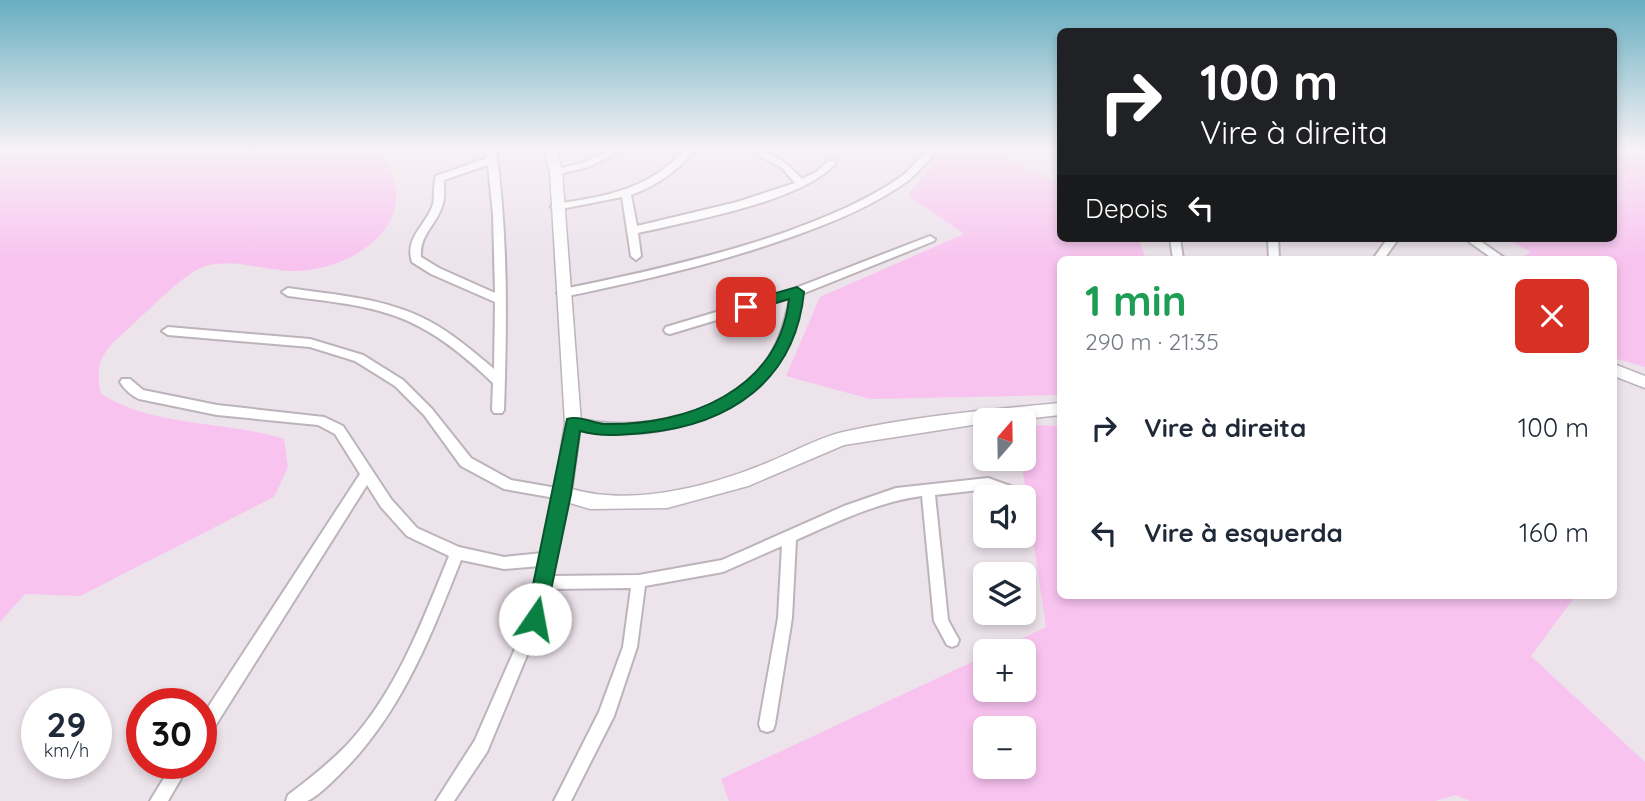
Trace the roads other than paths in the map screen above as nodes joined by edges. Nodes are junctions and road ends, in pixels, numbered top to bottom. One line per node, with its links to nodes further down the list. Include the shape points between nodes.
1 (439, 186): 19 (street, via 438,205 418,234 416,259)
2 (497, 186): 19 (street)
3 (556, 186): 8 (street)
4 (646, 186): 7 (street)
5 (793, 186): 9 (street, via 718,211)
6 (896, 186): 18 (street, via 828,219 749,248)
7 (627, 196): 8 (street); 9 (street)
8 (556, 207): 18 (street)
9 (634, 230): 13 (street)
10 (930, 239): 17 (street)
11 (1391, 242): 14 (street)
12 (1475, 242): 15 (street)
13 (636, 256)
14 (1380, 256)
15 (1496, 256)
16 (288, 292): 24 (street, via 351,301 422,322 471,355)
17 (797, 292): 20 (street); 28 (street, via 794,321 780,352 737,399 679,423 602,430)
18 (563, 293): 28 (street)
19 (499, 299): 24 (street, via 503,325)
20 (670, 330)
21 (168, 331): 32 (street, via 310,343 359,358 399,383 466,462 509,485)
22 (1617, 371): 25 (street)
23 (126, 382): 29 (street, via 139,394 217,410 320,420 339,430)
24 (499, 382): 27 (street)
25 (1645, 382)
26 (1057, 409): 32 (street, via 842,439 742,481 667,501 590,502)
27 (498, 410)
28 (573, 423): 32 (street)
29 (367, 474): 34 (street, via 412,532); 39 (street)
30 (993, 485): 31 (street)
31 (928, 490): 33 (street, via 896,494); 38 (street, via 941,621)
32 (563, 494): 35 (street)
33 (789, 536): 36 (street, via 723,566); 40 (street, via 785,618)
34 (457, 553): 35 (street, via 504,563); 43 (street, via 402,682 361,742)
35 (548, 559): 37 (street)
36 (639, 581): 37 (street); 45 (street, via 626,658 606,716)
37 (543, 583): 44 (street, via 535,619 481,746)
38 (952, 640)
39 (217, 708)
40 (767, 724)
41 (172, 779): 42 (street)
42 (158, 801)
43 (294, 801)
44 (444, 801)
45 (562, 801)

